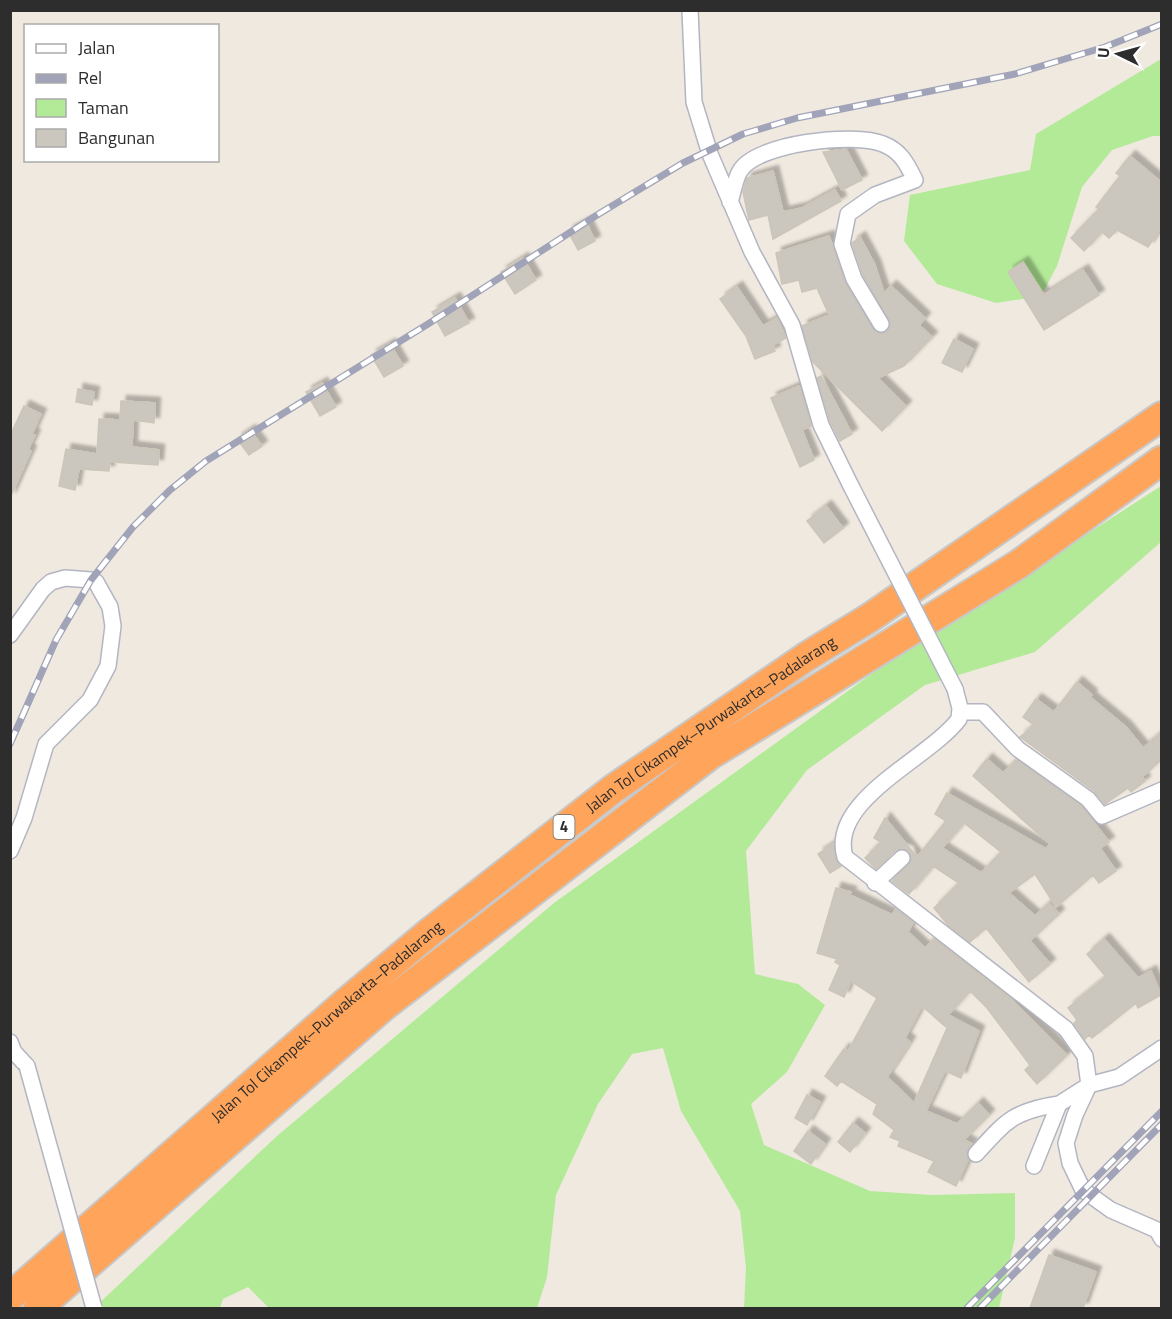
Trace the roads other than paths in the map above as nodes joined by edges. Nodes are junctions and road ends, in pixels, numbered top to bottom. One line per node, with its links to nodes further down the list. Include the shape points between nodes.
1 (690, 10): 2 (street, via 694,102)
2 (730, 202): 3 (street, via 740,171 754,158 778,149 842,138 882,143 904,157 915,180 876,195 848,214 842,244 854,279); 7 (street, bridge, via 792,326 821,425 955,689)
3 (881, 324)
4 (1161, 416): 19 (highway, Jalan Tol Cikampek–Purwakarta–Padalarang / 4, via 613,789 344,1004)
5 (1161, 460): 20 (highway, Jalan Tol Cikampek–Purwakarta–Padalarang / 4, via 1019,564 691,769 384,1006)
6 (10, 635): 9 (street, via 43,589 65,578 96,582 110,607 113,626 108,666 90,700 46,744)
7 (961, 712): 8 (street, via 983,712 1018,749 1088,799 1102,816); 11 (street, via 948,731 866,799 847,820 842,842 845,857)
8 (1161, 790)
9 (10, 851)
10 (902, 858): 11 (street)
11 (874, 883): 14 (street, via 1066,1029 1084,1056)
12 (1161, 1048): 14 (street, via 1119,1077)
13 (12, 1050): 21 (street, bridge, via 27,1065)
14 (1089, 1085): 15 (street); 18 (street, via 1066,1143 1070,1163 1083,1190 1111,1210 1157,1230)
15 (1059, 1104): 16 (street, via 1017,1114); 17 (street)
16 (976, 1154)
17 (1034, 1166)
18 (1161, 1239)
19 (10, 1297)
20 (38, 1308)
21 (94, 1308)

